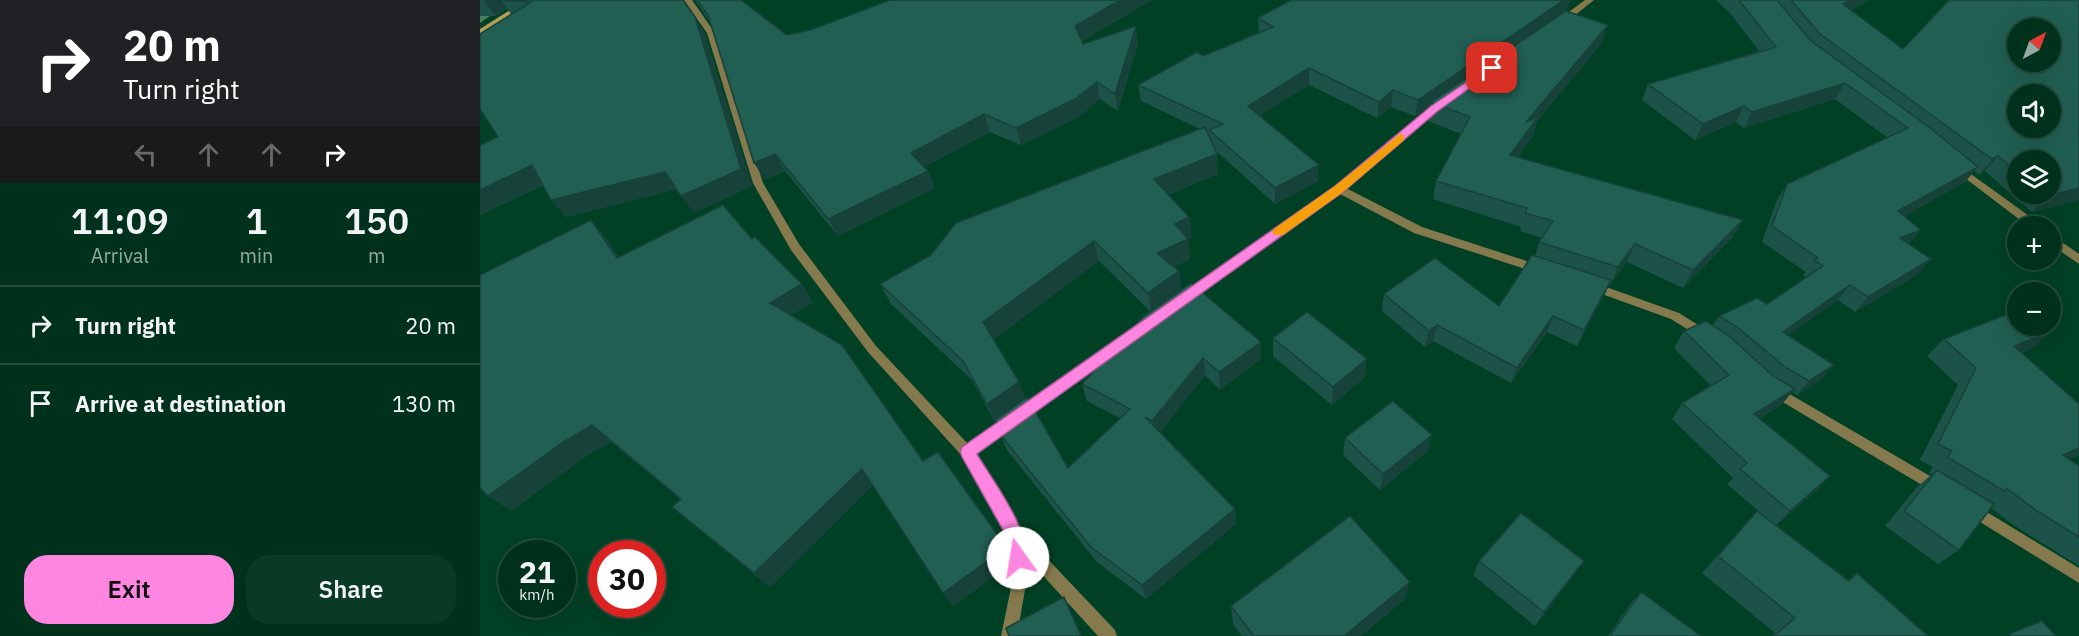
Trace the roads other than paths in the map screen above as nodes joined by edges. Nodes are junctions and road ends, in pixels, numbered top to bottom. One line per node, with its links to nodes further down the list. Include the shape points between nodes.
1 (532, 0): 5 (main road)
2 (688, 0): 18 (street, via 711,33 758,183 795,247 872,349)
3 (1590, 0): 4 (street)
4 (1552, 29)
5 (480, 33)
6 (1454, 95): 8 (street)
7 (1946, 158): 9 (street)
8 (1339, 189): 12 (street, via 1418,230); 14 (street)
9 (2022, 216)
10 (2061, 246): 11 (street)
11 (2079, 260)
12 (1556, 275)
13 (1578, 281): 16 (street, via 1675,316)
14 (1178, 304)
15 (1130, 338): 18 (street)
16 (1714, 341)
17 (1760, 380): 19 (street)
18 (967, 452): 21 (street)
19 (1943, 491)
20 (1963, 503): 22 (street)
21 (1017, 537): 23 (street, via 1020,578); 24 (street)
22 (2079, 576)
23 (1009, 636)
24 (1109, 636)

